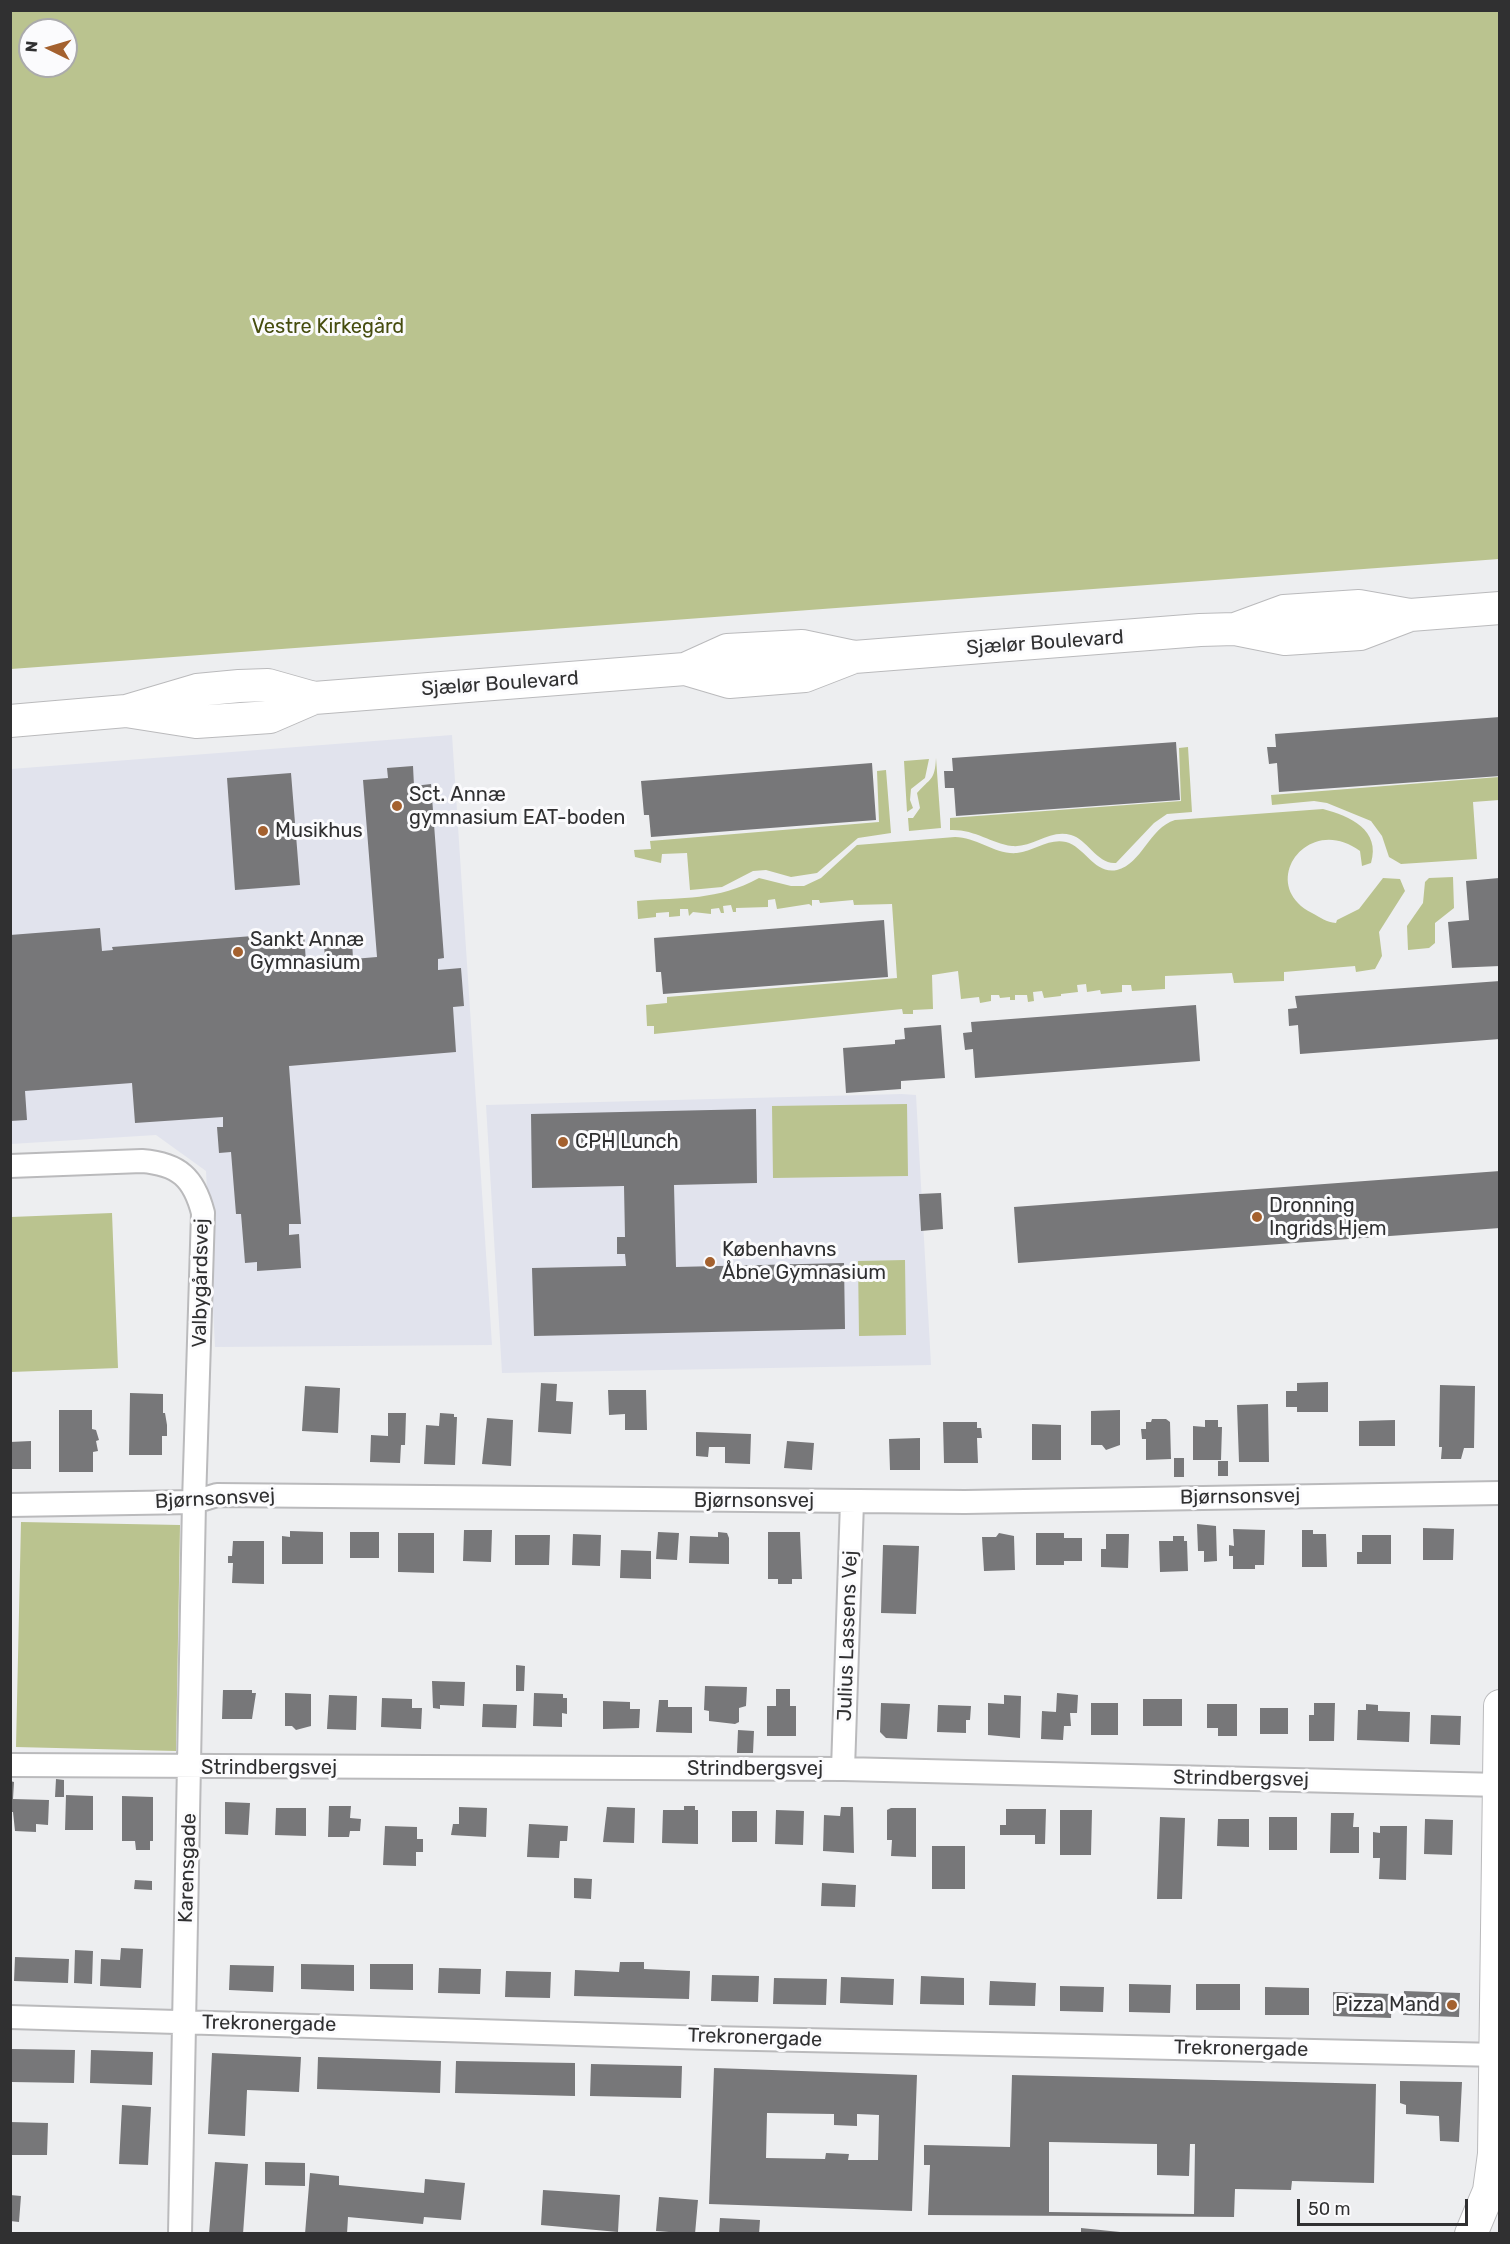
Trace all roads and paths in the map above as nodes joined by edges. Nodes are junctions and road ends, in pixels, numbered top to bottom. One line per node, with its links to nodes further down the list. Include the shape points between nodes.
1 (1500, 608): 2 (street, Sjælør Boulevard, via 1410,615 1360,634 1285,639 1235,628 854,657 805,676 729,682 685,669 314,698 270,717 196,722 126,711)
2 (10, 721)
3 (10, 1166): 5 (street, Valbygårdsvej, via 162,1162 183,1174 198,1192 203,1213)
4 (1500, 1493): 6 (street, Bjørnsonsvej)
5 (194, 1502): 6 (street, Bjørnsonsvej, via 217,1495); 7 (street, Bjørnsonsvej); 10 (street, Karensgade)
6 (852, 1502): 11 (street, Julius Lassens Vej)
7 (10, 1505)
8 (1500, 1706): 12 (street)
9 (10, 1765): 10 (street, Strindbergsvej)
10 (190, 1767): 11 (street, Strindbergsvej); 14 (street, Karensgade)
11 (843, 1769): 12 (street, Strindbergsvej)
12 (1498, 1785): 15 (street)
13 (10, 2017): 14 (street, Trekronergade)
14 (184, 2021): 15 (street, Trekronergade, via 710,2038); 16 (street, Karensgade)
15 (1498, 2054): 17 (street, via 1489,2191)
16 (180, 2234)
17 (1471, 2234)

